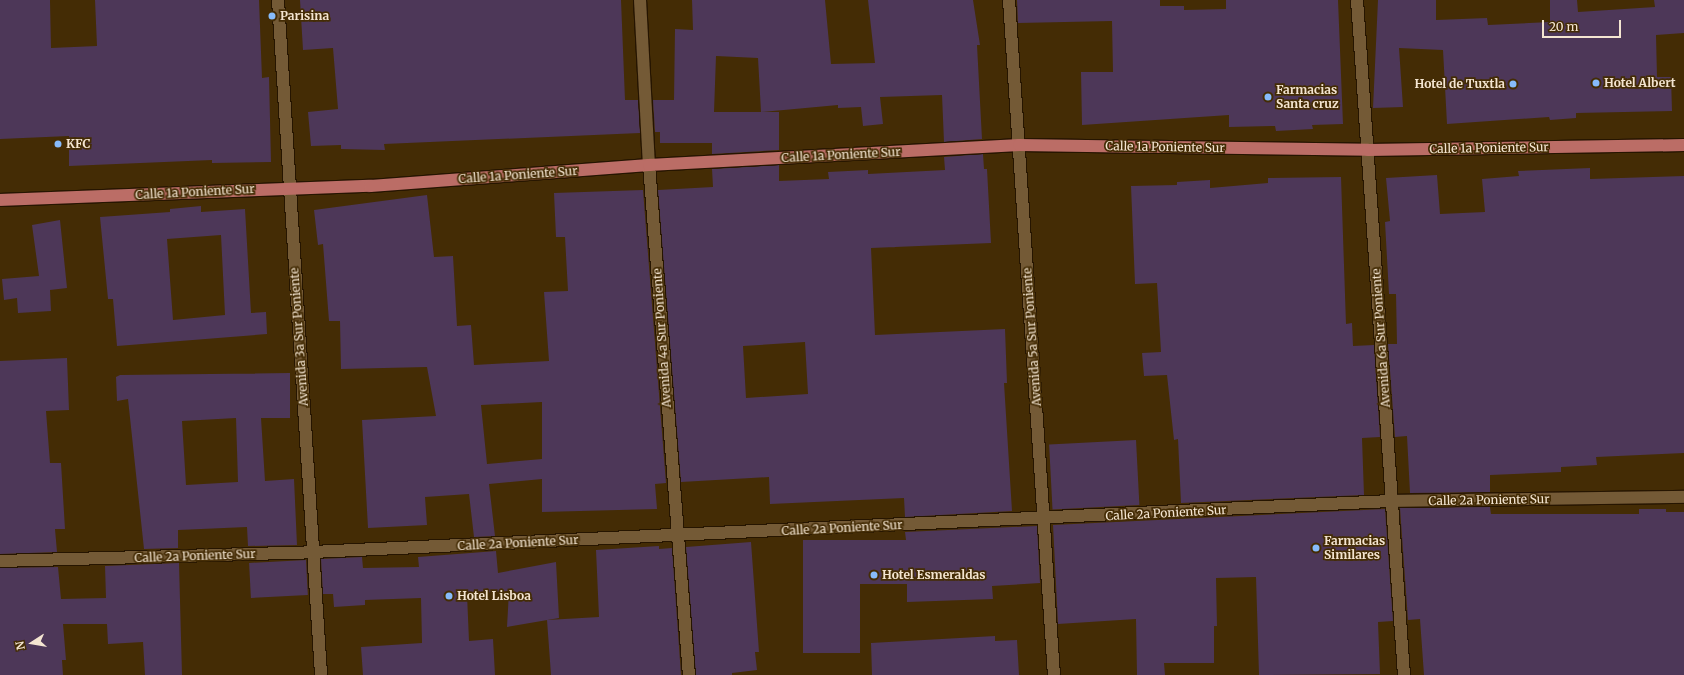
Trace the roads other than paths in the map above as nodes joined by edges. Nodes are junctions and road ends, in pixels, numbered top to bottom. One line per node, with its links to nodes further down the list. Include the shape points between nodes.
1 (278, 0): 9 (street, Avenida 3a Sur Poniente)
2 (640, 0): 8 (street, Avenida 4a Sur Poniente)
3 (1009, 0): 5 (street, Avenida 5a Sur Poniente)
4 (1358, 0): 7 (street, Avenida 6a Sur Poniente)
5 (1019, 145): 7 (main road, Calle 1a Poniente Sur); 8 (main road, Calle 1a Poniente Sur); 13 (street, Avenida 5a Sur Poniente)
6 (1684, 145): 7 (main road, Calle 1a Poniente Sur)
7 (1368, 150): 12 (street, Avenida 6a Sur Poniente)
8 (649, 165): 9 (main road, Calle 1a Poniente Sur, via 409,183); 14 (street, Avenida 4a Sur Poniente)
9 (290, 187): 10 (main road, Calle 1a Poniente Sur); 15 (street, Avenida 3a Sur Poniente)
10 (0, 200)
11 (1684, 497): 12 (street, Calle 2a Poniente Sur)
12 (1392, 501): 13 (street, Calle 2a Poniente Sur); 20 (street, Avenida 6a Sur Poniente)
13 (1044, 519): 14 (street, Calle 2a Poniente Sur); 19 (street, Avenida 5a Sur Poniente)
14 (678, 535): 15 (street, Calle 2a Poniente Sur); 18 (street, Avenida 4a Sur Poniente)
15 (313, 552): 16 (street, Calle 2a Poniente Sur); 17 (street, Avenida 3a Sur Poniente)
16 (0, 561)
17 (321, 675)
18 (689, 675)
19 (1054, 675)
20 (1404, 675)

